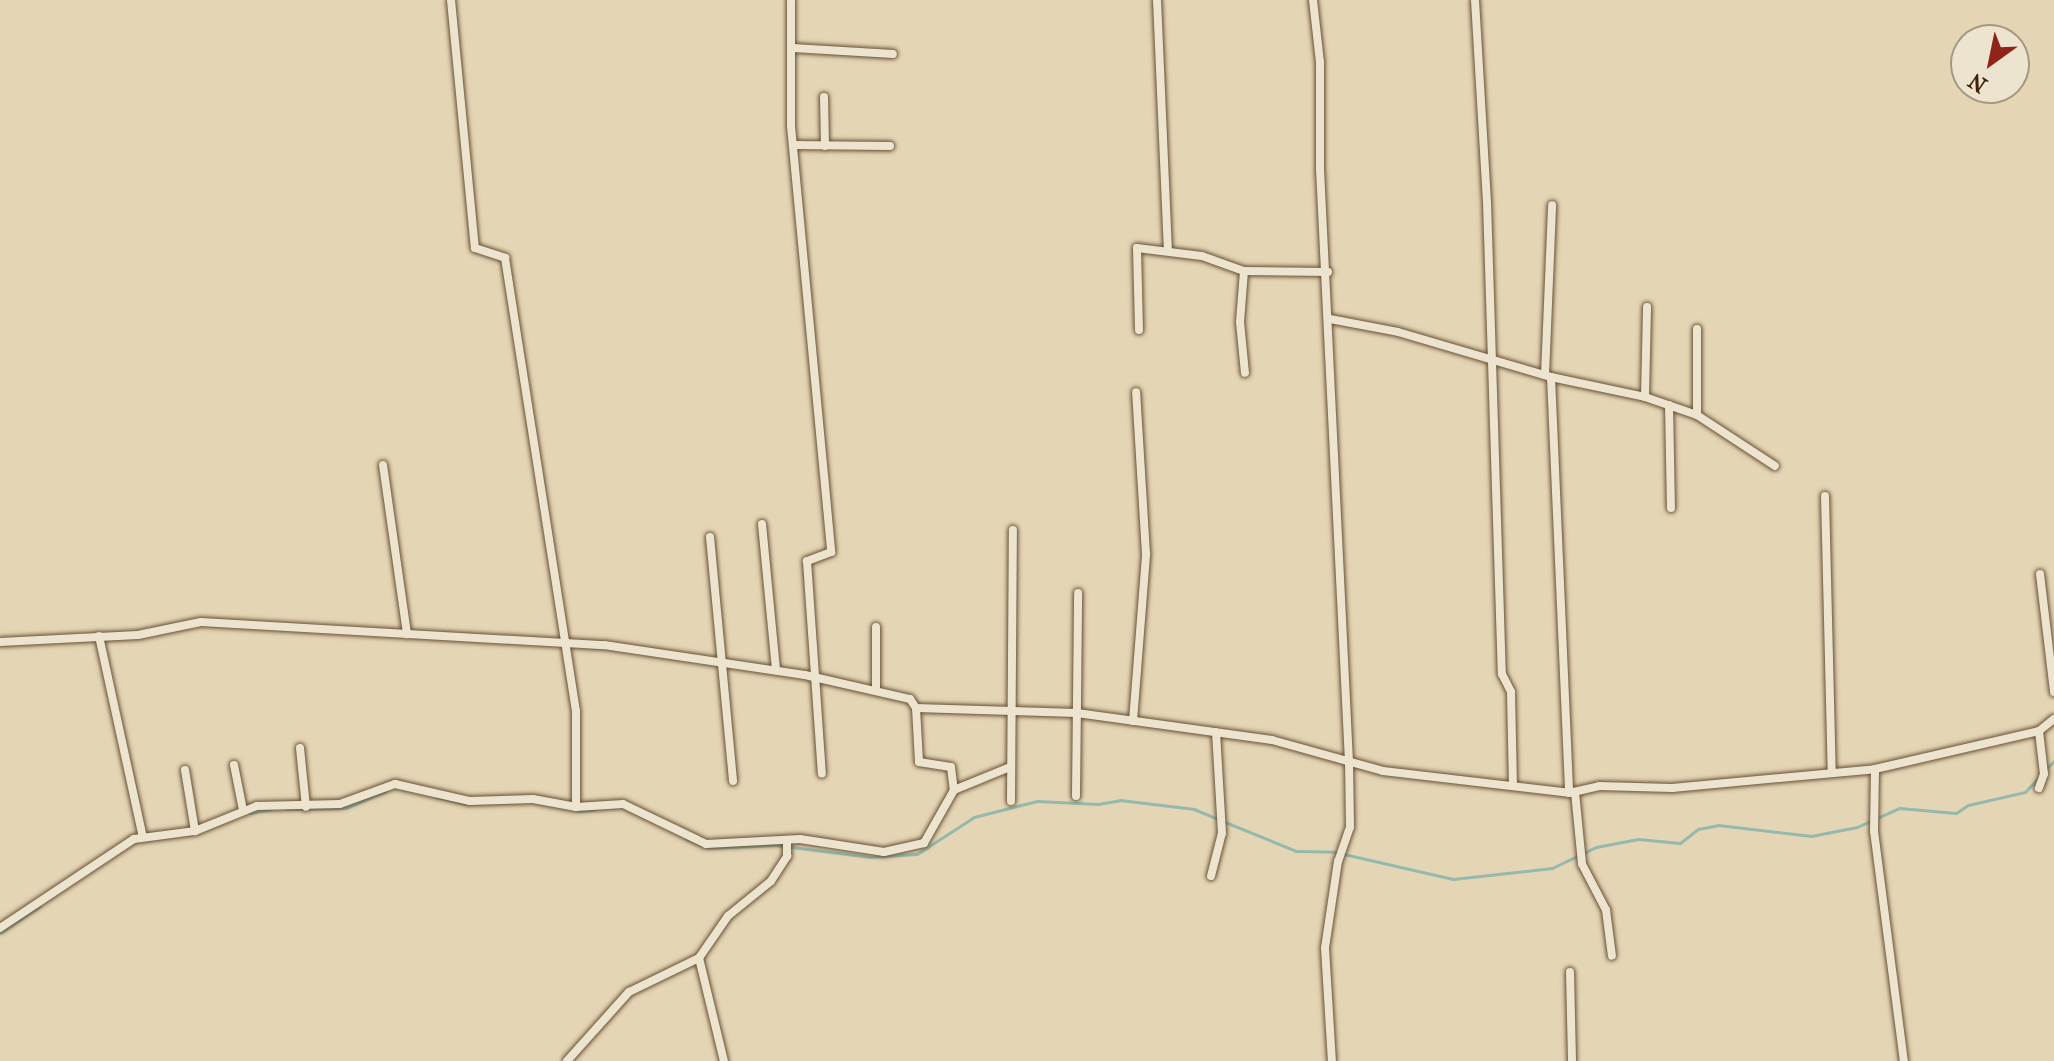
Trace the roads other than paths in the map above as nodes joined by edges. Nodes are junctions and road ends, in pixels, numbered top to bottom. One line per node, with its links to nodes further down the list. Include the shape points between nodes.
1 (451, 0): 40 (street, via 475,248 505,258)
2 (791, 0): 6 (street)
3 (1157, 0): 13 (street)
4 (1313, 0): 15 (street)
5 (1475, 0): 20 (street)
6 (793, 48): 7 (street); 9 (street)
7 (893, 54)
8 (824, 97): 10 (street)
9 (793, 145): 10 (street); 43 (street, via 831,552 807,561)
10 (825, 146): 11 (street)
11 (890, 146)
12 (1552, 205): 22 (street)
13 (1168, 251): 14 (street); 19 (street, via 1136,250)
14 (1244, 271): 15 (street); 21 (street, via 1240,322)
15 (1328, 272): 17 (street)
16 (1647, 307): 24 (street)
17 (1330, 319): 20 (street); 54 (street)
18 (1697, 329): 26 (street)
19 (1139, 330)
20 (1493, 357): 22 (street); 62 (street, via 1502,674 1511,692)
21 (1245, 373)
22 (1548, 376): 24 (street); 65 (street)
23 (1136, 392): 50 (street, via 1146,554)
24 (1645, 397): 25 (street)
25 (1669, 405): 26 (street); 30 (street)
26 (1697, 415): 28 (street)
27 (383, 465): 37 (street)
28 (1775, 466)
29 (1825, 496): 60 (street)
30 (1671, 508)
31 (762, 524): 42 (street)
32 (1013, 530): 47 (street)
33 (710, 537): 41 (street)
34 (2040, 574): 45 (street)
35 (1078, 593): 48 (street)
36 (876, 627): 44 (street)
37 (407, 634): 38 (street, via 201,622 138,635); 40 (street)
38 (99, 636): 39 (street); 72 (street)
39 (0, 642)
40 (561, 643): 41 (street); 69 (street, via 576,711)
41 (724, 662): 42 (street); 61 (street)
42 (776, 670): 43 (street)
43 (817, 679): 44 (street); 59 (street)
44 (876, 690): 46 (street, via 910,699)
45 (2054, 692)
46 (916, 708): 47 (street); 64 (street, via 919,762 951,767)
47 (1012, 711): 48 (street); 56 (street)
48 (1077, 713): 50 (street); 66 (street)
49 (2054, 719): 51 (street)
50 (1133, 721): 52 (street)
51 (2039, 731): 57 (street); 63 (street, via 2044,770)
52 (1216, 732): 54 (street); 74 (street, via 1222,833)
53 (300, 748): 68 (street)
54 (1349, 761): 62 (street, via 1383,771); 81 (street, via 1345,847 1338,861 1325,948)
55 (234, 765): 70 (street)
56 (1010, 767): 64 (street); 67 (street)
57 (1875, 769): 60 (street); 83 (street, via 1874,831)
58 (185, 770): 71 (street)
59 (822, 773)
60 (1832, 773): 65 (street)
61 (733, 781)
62 (1513, 786): 65 (street)
63 (2039, 788)
64 (954, 790): 73 (street, via 931,834 915,847 862,851)
65 (1572, 792): 76 (street, via 1582,864 1602,897)
66 (1076, 796)
67 (1011, 801)
68 (306, 807): 69 (street, via 351,802 395,784 455,800 533,799); 70 (street, via 279,804)
69 (576, 807): 73 (street, via 623,804 706,844)
70 (243, 810): 71 (street)
71 (195, 831): 72 (street)
72 (143, 837): 75 (street, via 123,843)
73 (787, 840): 77 (street, via 787,856 771,881 728,916)
74 (1211, 876)
75 (0, 928)
76 (1612, 956)
77 (699, 958): 79 (street, via 629,992); 80 (street)
78 (1570, 972): 82 (street)
79 (567, 1061)
80 (724, 1061)
81 (1332, 1061)
82 (1572, 1061)
83 (1904, 1061)

